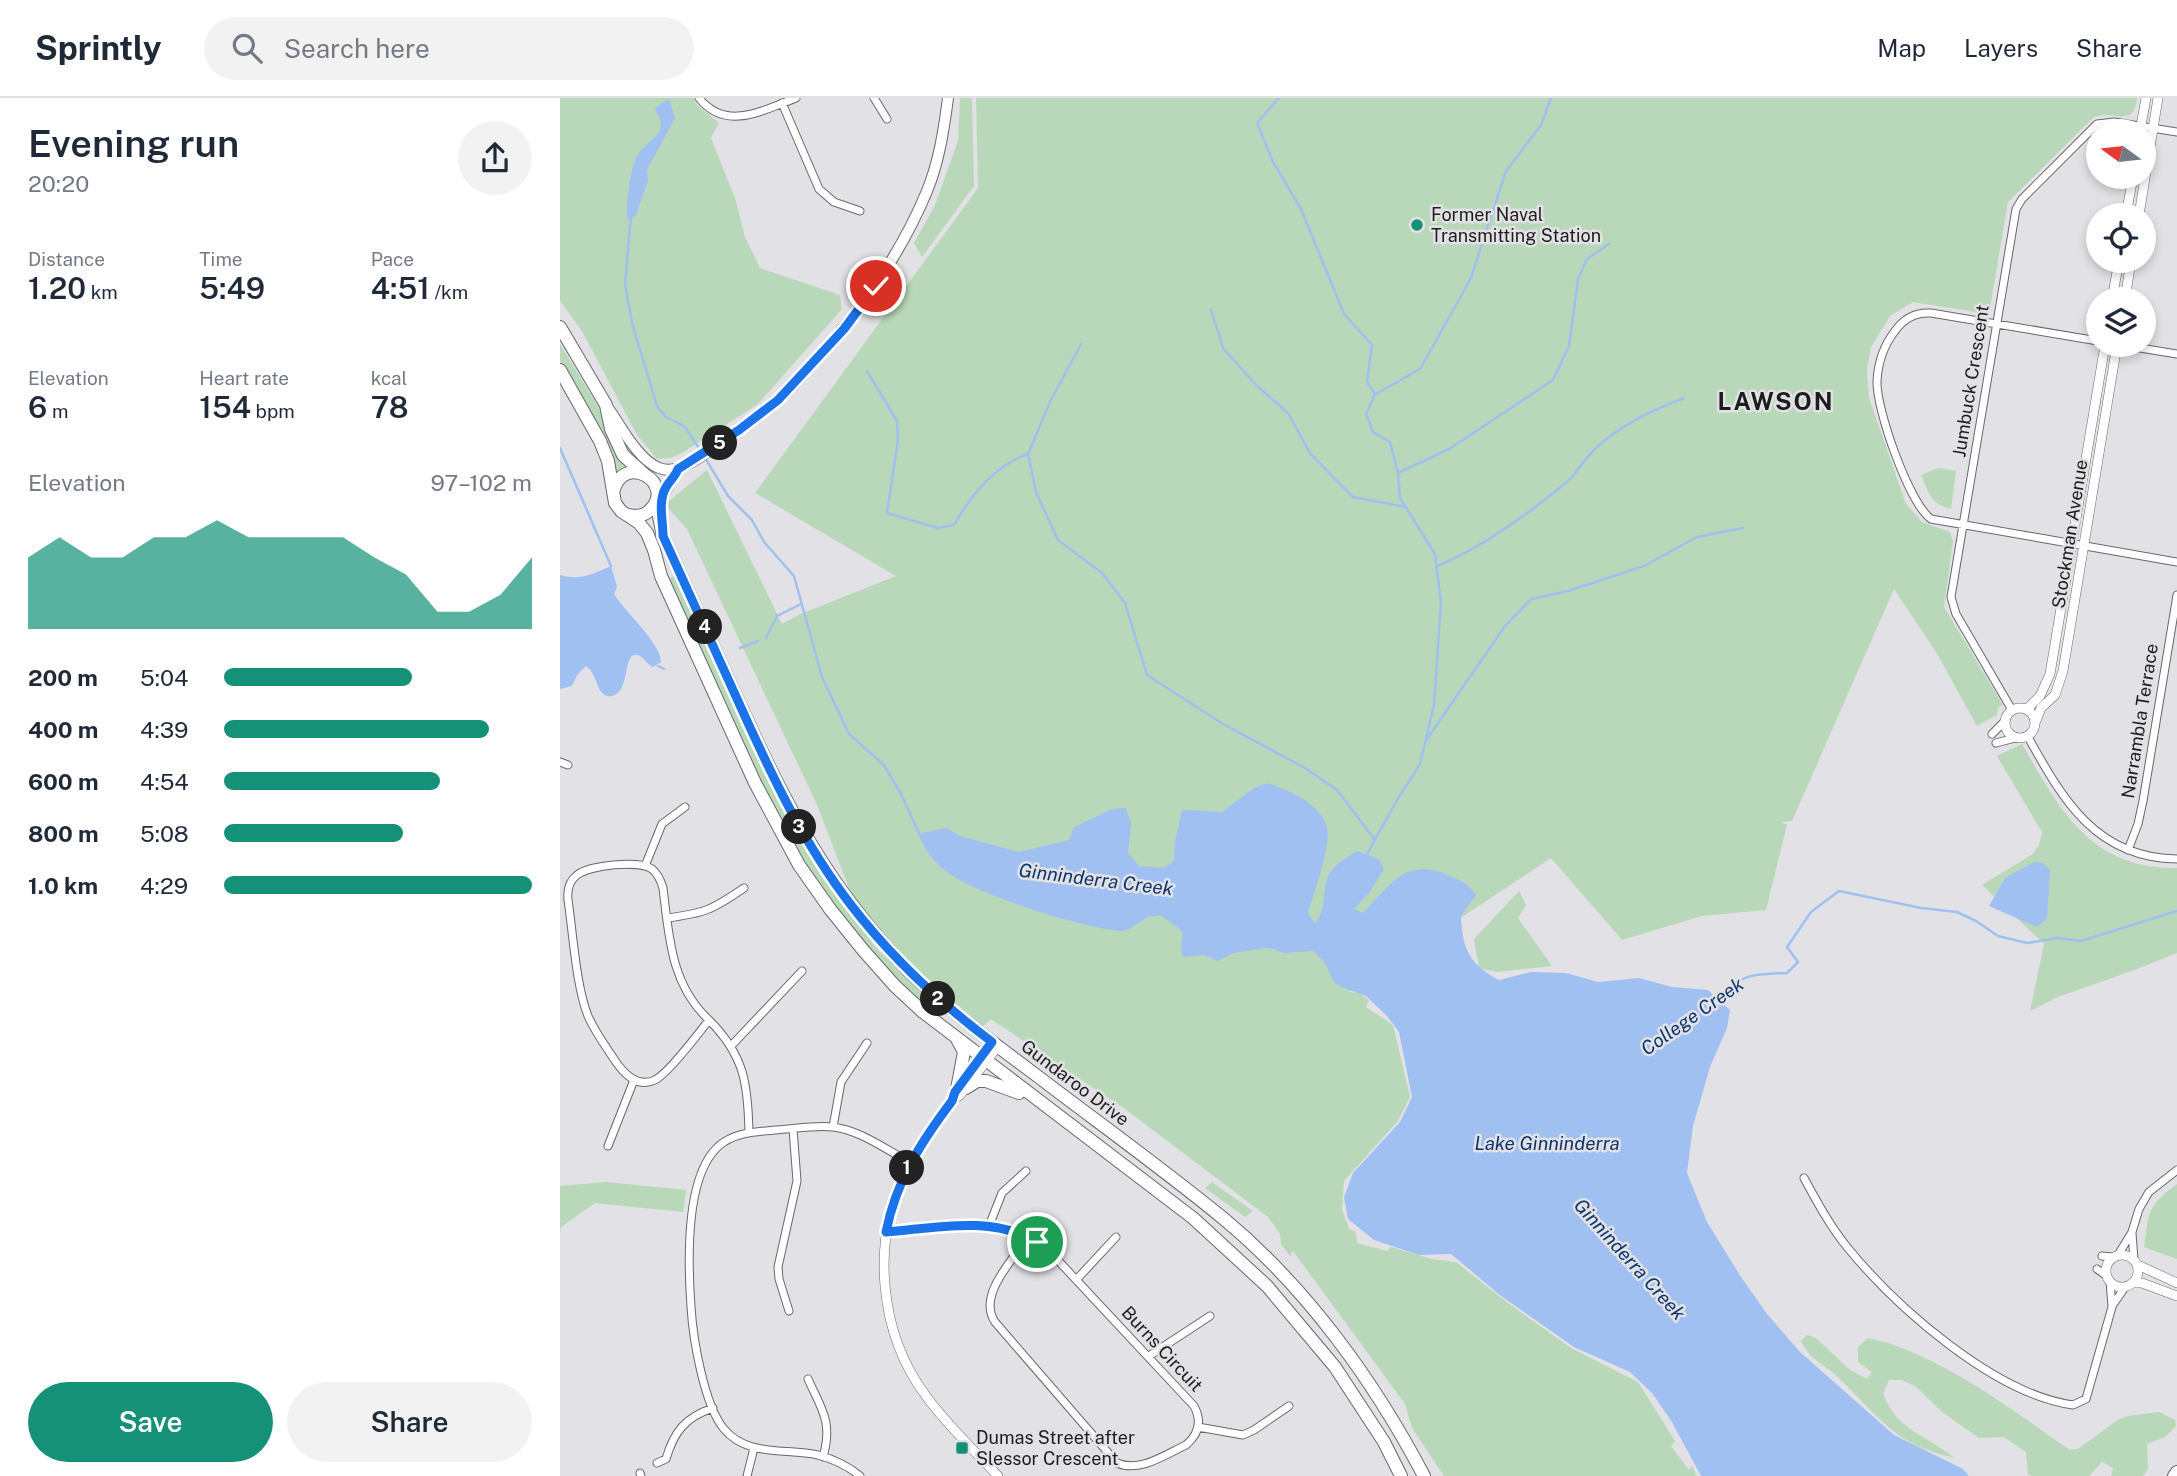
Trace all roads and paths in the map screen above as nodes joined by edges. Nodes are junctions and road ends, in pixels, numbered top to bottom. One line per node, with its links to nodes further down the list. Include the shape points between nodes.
1 (699, 98): 7 (street, via 716,113 733,118)
2 (796, 98): 7 (street)
3 (874, 98): 8 (street)
4 (948, 98): 24 (main road, via 928,189 876,286 844,329 778,400)
5 (2146, 98): 9 (street)
6 (2158, 98): 10 (street)
7 (782, 103): 14 (street, via 819,189 834,202)
8 (887, 119)
9 (2145, 119)
10 (2149, 119)
11 (2156, 129): 12 (street, Jumbuck Crescent)
12 (2177, 132)
13 (2086, 134): 15 (street, Jumbuck Crescent, via 2020,202)
14 (860, 211)
15 (1997, 324): 17 (street); 29 (street, Jumbuck Crescent); 29 (street, via 1931,313 1910,316 1887,342 1878,373 1882,414 1915,499 1931,519)
16 (560, 327): 23 (main road)
17 (2086, 339)
18 (2156, 351): 19 (street)
19 (2177, 354)
20 (2103, 357): 31 (street, Stockman Avenue)
21 (2118, 357): 32 (street, Stockman Avenue)
22 (560, 370): 26 (main road, via 600,441)
23 (606, 405): 24 (main road, via 653,464); 25 (main road, via 623,455)
24 (678, 469): 30 (main road, via 661,500)
25 (644, 474): 26 (main road, via 624,475); 27 (main road, via 655,485)
26 (613, 492): 28 (main road, via 617,507)
27 (656, 502): 28 (main road, via 646,513); 30 (main road, Gundaroo Drive)
28 (626, 514): 51 (main road, Gundaroo Drive, via 647,533 661,576 739,749 799,865 895,986)
29 (1963, 526): 31 (street); 36 (street, Jumbuck Crescent, via 1952,606)
30 (663, 536): 53 (main road, Gundaroo Drive, via 777,785 820,861 895,957)
31 (2072, 544): 32 (street); 35 (street, Stockman Avenue, via 2049,680)
32 (2084, 546): 33 (street); 38 (street, Stockman Avenue, via 2061,680)
33 (2177, 562)
34 (2177, 595): 44 (street, Narrambla Terrace, via 2143,801)
35 (2027, 709): 36 (street); 38 (street)
36 (2012, 710): 37 (street)
37 (2005, 721): 39 (street); 41 (street)
38 (2036, 722): 40 (street)
39 (1992, 733)
40 (2028, 737): 41 (street); 44 (street, via 2080,818)
41 (2015, 738): 42 (street)
42 (1996, 743)
43 (685, 807): 46 (street, via 662,824)
44 (2128, 850): 45 (street)
45 (2177, 859)
46 (645, 866): 48 (street, via 662,884); 56 (street, via 584,870 571,882 568,895 588,1017 621,1070)
47 (744, 888): 48 (street, via 704,913)
48 (667, 918): 50 (street, via 678,977)
49 (802, 971): 54 (street)
50 (709, 1020): 54 (street); 56 (street, via 662,1075 646,1082)
51 (957, 1038): 55 (main road, Gundaroo Drive); 57 (main road, via 964,1052)
52 (867, 1043): 59 (street, via 841,1082)
53 (995, 1044): 55 (street); 98 (main road, Gundaroo Drive, via 1206,1205 1274,1268 1359,1369)
54 (731, 1046): 61 (street, via 747,1086)
55 (984, 1059): 57 (street); 58 (main road, Gundaroo Drive)
56 (634, 1080): 62 (street)
57 (959, 1092): 58 (main road, via 977,1080 986,1081); 63 (street)
58 (1039, 1102): 97 (main road, Gundaroo Drive, via 1193,1218 1267,1286 1335,1367)
59 (833, 1127): 60 (street); 63 (street)
60 (793, 1129): 61 (street); 82 (street, via 797,1181 778,1267)
61 (748, 1133): 87 (street, via 723,1142 708,1157 692,1219 692,1315 699,1362)
62 (608, 1146)
63 (910, 1162): 68 (street)
64 (2177, 1170): 69 (street, via 2149,1192)
65 (1026, 1171): 67 (street, via 1002,1193)
66 (1804, 1178): 81 (street, via 1848,1248 1919,1320 1970,1360 2032,1395 2073,1405 2086,1399)
67 (989, 1226): 68 (street, Burns Circuit); 70 (street, Burns Circuit)
68 (886, 1232): 96 (street, via 888,1310 906,1362 926,1396)
69 (2132, 1232): 73 (street); 74 (street)
70 (1028, 1237): 77 (street, Burns Circuit); 88 (street, via 991,1292 990,1314 1110,1458 1125,1467 1143,1465 1186,1445)
71 (1116, 1237): 77 (street)
72 (2102, 1256): 73 (street)
73 (2116, 1256): 74 (street, via 2129,1256); 76 (street, via 2107,1266)
74 (2136, 1263): 78 (street); 79 (street, via 2138,1273)
75 (2097, 1269): 76 (street)
76 (2109, 1278): 79 (street, via 2119,1286); 81 (street)
77 (1077, 1279): 84 (street, Burns Circuit)
78 (2177, 1283)
79 (2129, 1285): 80 (street, via 2142,1283); 81 (street)
80 (2177, 1296)
81 (2112, 1307)
82 (789, 1311)
83 (1210, 1316): 84 (street)
84 (1149, 1356): 88 (street, Burns Circuit, via 1194,1406)
85 (808, 1379): 90 (street, via 828,1427)
86 (1290, 1406): 88 (street, via 1242,1435)
87 (713, 1408): 89 (street, via 730,1435); 91 (street, via 688,1419)
88 (1198, 1427)
89 (754, 1448): 90 (street); 94 (street)
90 (823, 1457): 95 (street)
91 (666, 1459): 92 (street); 93 (street)
92 (657, 1462)
93 (673, 1466)
94 (747, 1476)
95 (860, 1476)
96 (998, 1476)
97 (1401, 1476)
98 (1424, 1476)

